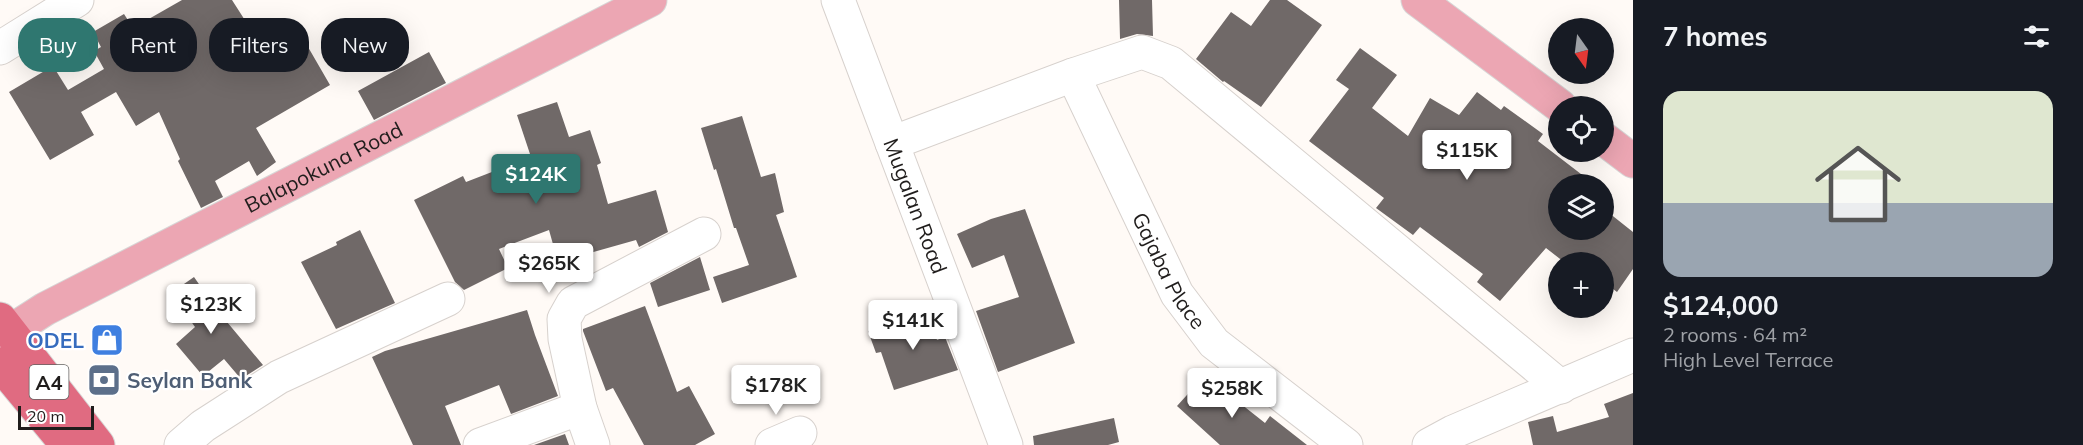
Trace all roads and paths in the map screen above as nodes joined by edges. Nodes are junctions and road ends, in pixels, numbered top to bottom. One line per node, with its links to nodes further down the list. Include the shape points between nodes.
1 (77, 0): 5 (street)
2 (838, 0): 8 (street, Mugalan Road)
3 (1418, 0): 7 (main road)
4 (643, 1): 13 (main road, Balapokuna Road)
5 (0, 48)
6 (1073, 75): 8 (street); 16 (street, via 1142,52 1171,63); 24 (street, Gajaba Place, via 1177,294 1214,343)
7 (1548, 97)
8 (892, 143): 23 (street, Mugalan Road)
9 (1614, 147): 10 (main road)
10 (1633, 161)
11 (704, 234): 17 (street, via 573,303 564,319 565,339)
12 (448, 299): 20 (street, via 279,377 203,426)
13 (3, 329): 19 (highway, A4)
14 (1633, 355): 16 (street)
15 (0, 364): 18 (highway, A4)
16 (1561, 387): 25 (street)
17 (580, 408): 21 (street); 22 (street)
18 (67, 445)
19 (98, 445)
20 (181, 445)
21 (480, 445)
22 (593, 445)
23 (1006, 445)
24 (1346, 445)
25 (1429, 445)

